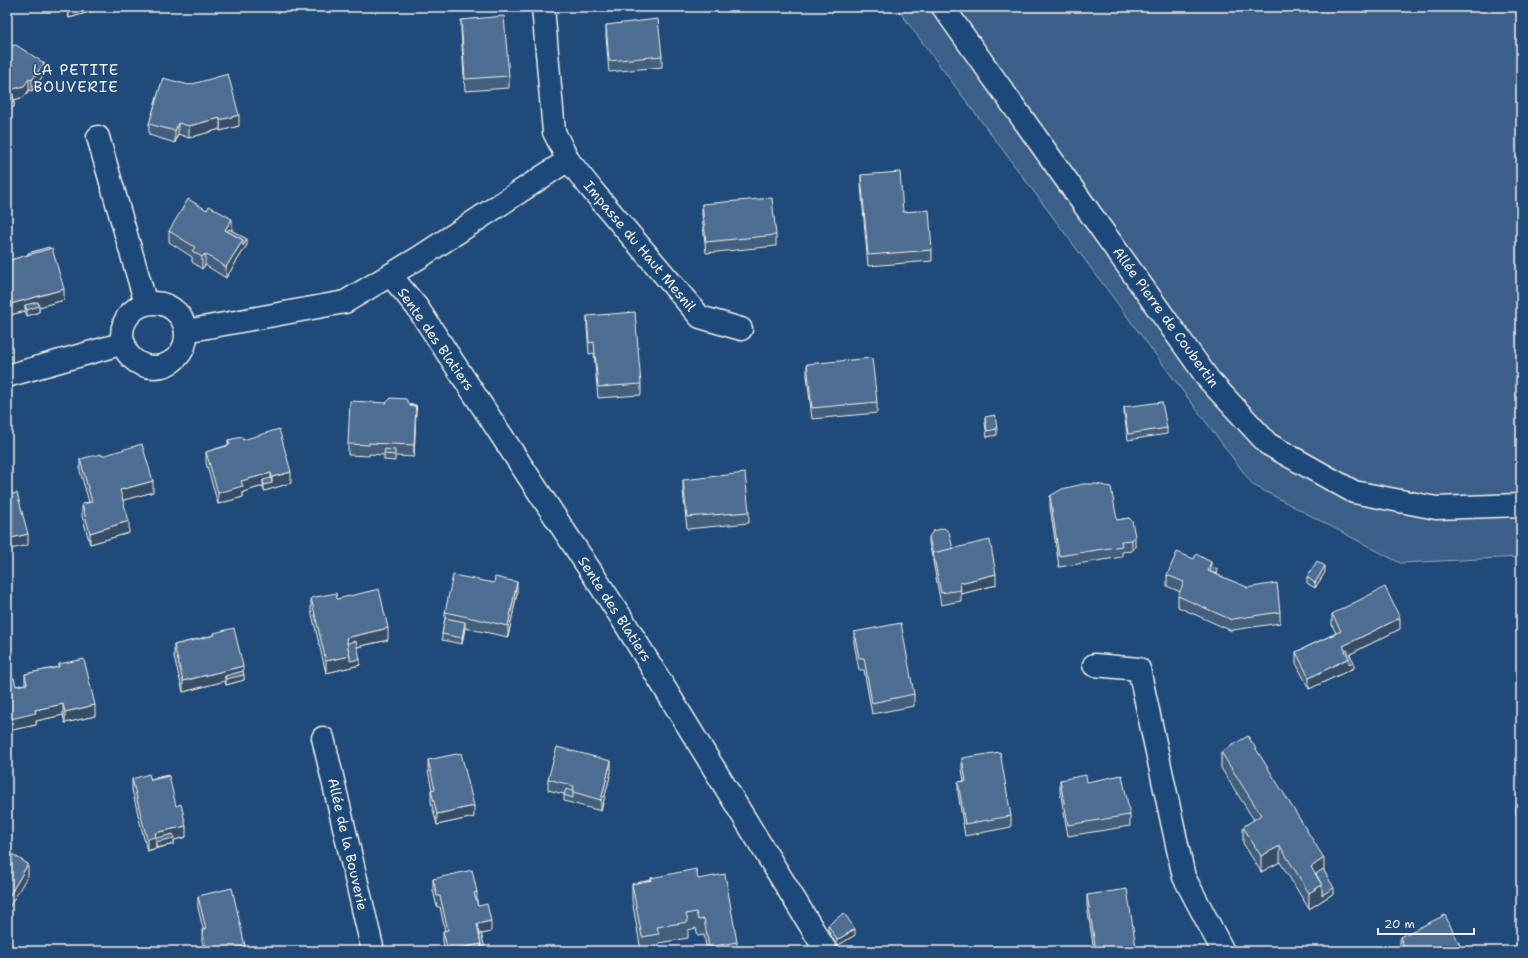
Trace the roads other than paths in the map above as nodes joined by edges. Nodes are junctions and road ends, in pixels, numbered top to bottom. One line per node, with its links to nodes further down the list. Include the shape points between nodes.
1 (544, 7): 4 (street, Impasse du Haut Mesnil, via 554,132)
2 (943, 7): 11 (street, Allée Pierre de Coubertin, via 1209,380 1268,444 1354,492 1436,508)
3 (98, 137): 6 (street)
4 (568, 160): 5 (street); 7 (street, Impasse du Haut Mesnil, via 700,318)
5 (391, 276): 8 (street, via 345,302); 15 (street, Sente des Blatiers, via 417,307 621,617)
6 (146, 304): 8 (street, via 157,303 167,306 183,320); 9 (street, via 135,310 127,319 123,331)
7 (740, 329)
8 (186, 330): 9 (street, via 186,340 178,357 161,366 151,367 142,364 128,352)
9 (124, 343): 10 (street)
10 (7, 376)
11 (1521, 505)
12 (1094, 665): 16 (street, via 1139,669 1184,877)
13 (322, 738): 14 (street, Allée de la Bouverie)
14 (373, 951)
15 (826, 951)
16 (1223, 951)

